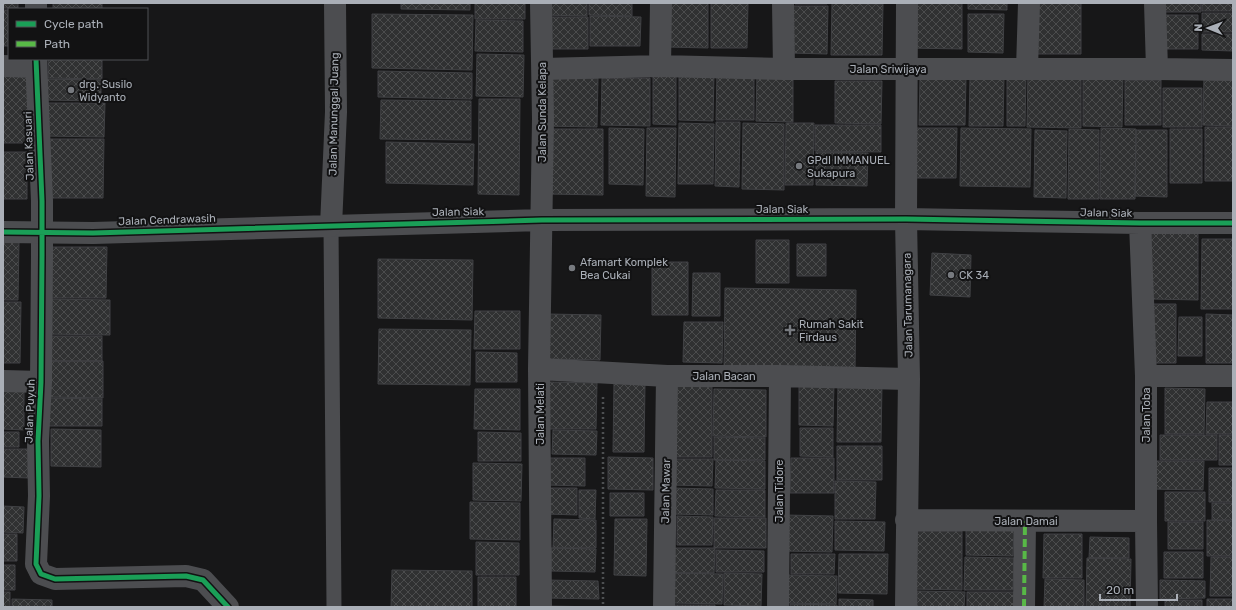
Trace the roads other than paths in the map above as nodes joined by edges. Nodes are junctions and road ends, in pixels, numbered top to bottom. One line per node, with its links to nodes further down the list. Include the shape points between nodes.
1 (335, 3): 21 (street, Jalan Manunggal Juang, via 336,112)
2 (541, 3): 11 (street, Jalan Sunda Kelapa)
3 (661, 3): 10 (street)
4 (783, 3): 12 (street)
5 (907, 3): 15 (street, Jalan Tarumanagara)
6 (1029, 3): 13 (street)
7 (1155, 3): 14 (street)
8 (36, 63): 9 (street); 23 (street, Jalan Kasuari)
9 (3, 66)
10 (660, 66): 11 (street, Jalan Sriwijaya); 12 (street, Jalan Sriwijaya)
11 (542, 69): 18 (street, Jalan Sunda Kelapa)
12 (784, 69): 15 (street, Jalan Sriwijaya)
13 (1028, 69): 14 (street, Jalan Sriwijaya); 15 (street, Jalan Sriwijaya)
14 (1157, 69): 16 (street, Jalan Sriwijaya)
15 (907, 70): 17 (street, Jalan Tarumanagara)
16 (1233, 70)
17 (906, 219): 18 (street, Jalan Siak); 20 (street, Jalan Siak); 29 (street, Jalan Tarumanagara)
18 (542, 220): 21 (street, Jalan Siak); 24 (street, Jalan Melati)
19 (1233, 223): 20 (street, Jalan Siak)
20 (1140, 224): 27 (street, Jalan Toba)
21 (331, 226): 23 (street, Jalan Cendrawasih, via 93,233); 36 (lane)
22 (3, 232): 23 (street, Jalan Cendrawasih)
23 (42, 232): 31 (street, Jalan Puyuh)
24 (539, 369): 25 (street, Jalan Bacan); 37 (street, Jalan Melati)
25 (667, 376): 26 (street, Jalan Bacan); 38 (street, Jalan Mawar)
26 (780, 376): 29 (street, Jalan Bacan); 39 (street, Jalan Tidore)
27 (1146, 376): 28 (street); 34 (street, Jalan Toba)
28 (1233, 376)
29 (909, 379): 32 (street, Jalan Tarumanagara)
30 (3, 381): 31 (street)
31 (41, 382): 35 (street, Jalan Puyuh, via 36,564 41,574 55,579 186,576 203,580)
32 (906, 520): 33 (street, Jalan Damai); 40 (street, Jalan Tarumanagara)
33 (1025, 521): 34 (street, Jalan Damai); 41 (street)
34 (1146, 521): 42 (street, Jalan Toba)
35 (228, 607)
36 (334, 607)
37 (541, 607)
38 (664, 607)
39 (778, 607)
40 (906, 607)
41 (1024, 607)
42 (1147, 607)

